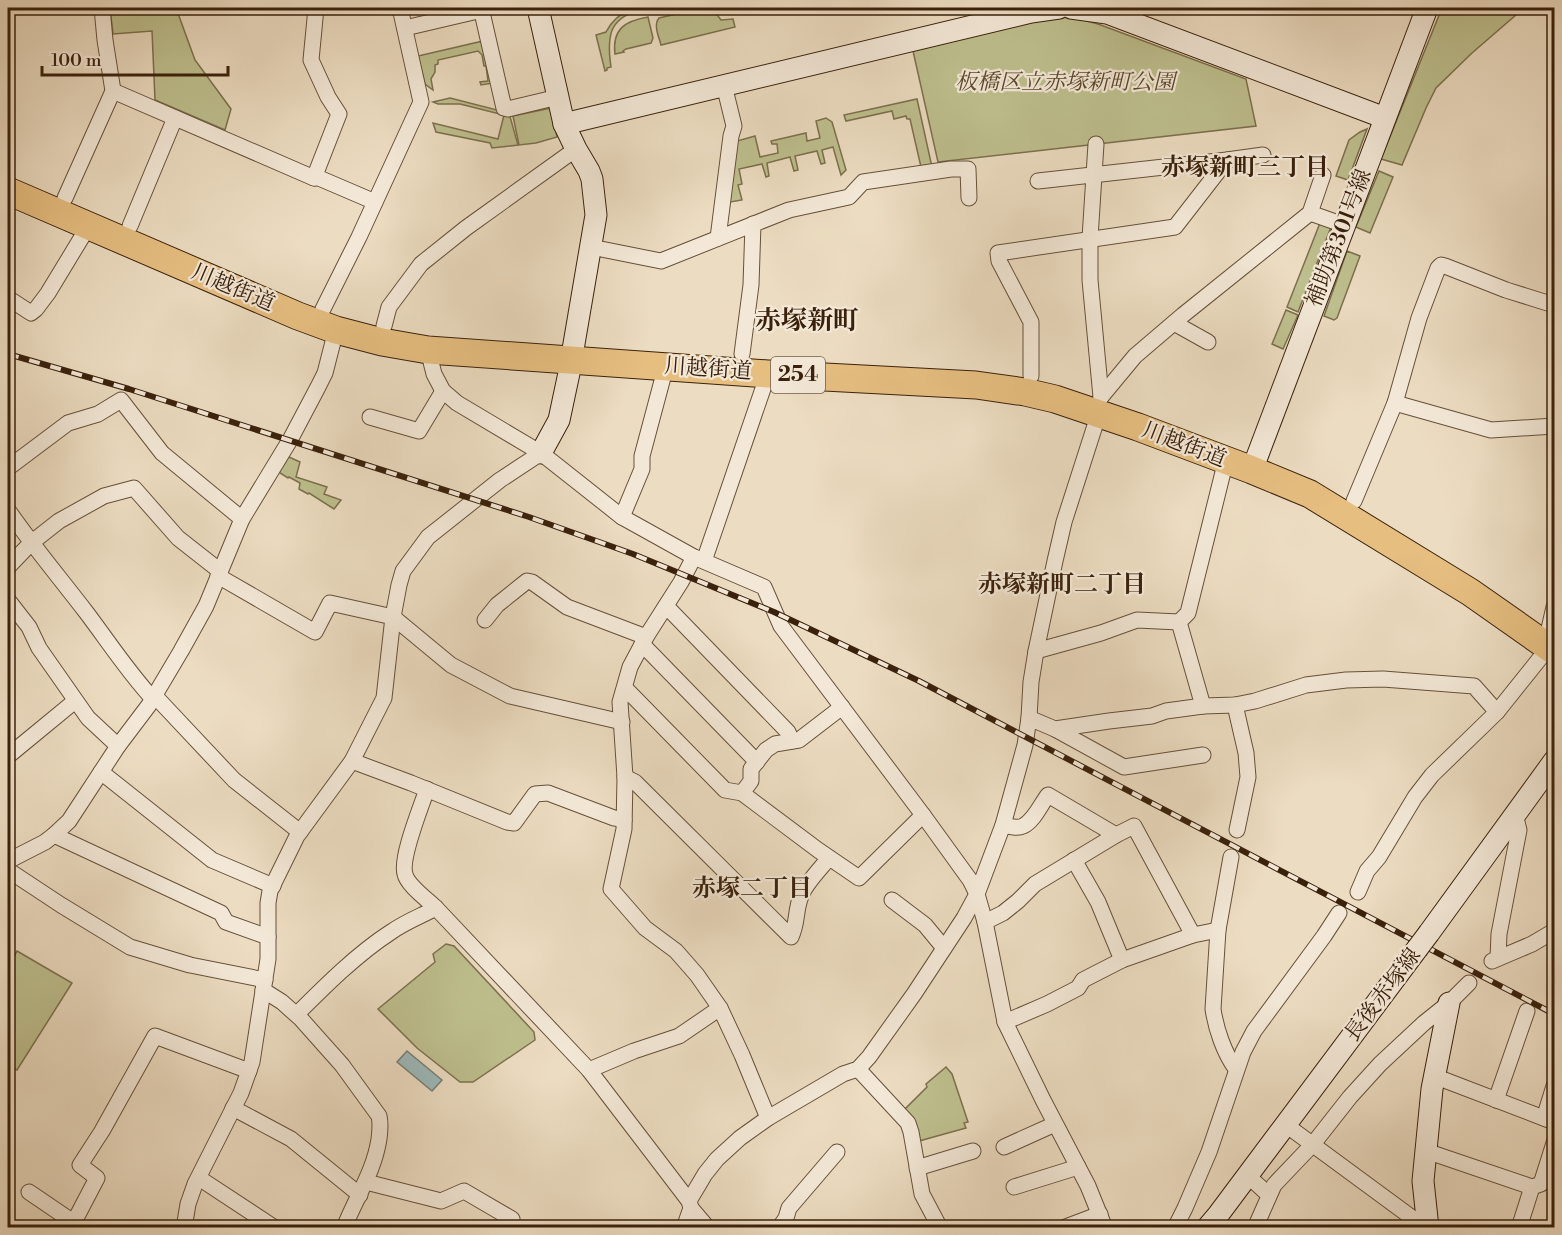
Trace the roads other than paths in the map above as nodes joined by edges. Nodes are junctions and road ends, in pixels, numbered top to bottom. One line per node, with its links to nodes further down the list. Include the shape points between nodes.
1 (102, 8): 11 (street)
2 (316, 8): 23 (street, via 311,60 339,114)
3 (400, 8): 9 (street)
4 (538, 8): 12 (street)
5 (1059, 8): 10 (street)
6 (1071, 8): 14 (street, via 1107,13)
7 (1427, 8): 14 (street, 補助第301号線)
8 (482, 9): 9 (street); 12 (street, via 504,108)
9 (405, 28): 28 (street, via 421,102)
10 (724, 85): 15 (street); 34 (street, via 734,126)
11 (113, 91): 13 (street); 26 (street)
12 (558, 98): 15 (street)
13 (175, 118): 23 (street); 33 (street)
14 (1385, 118): 31 (street, 補助第301号線)
15 (564, 124): 17 (street)
16 (1096, 144): 21 (street)
17 (576, 149): 36 (street, via 592,179 596,215); 41 (street, via 421,264 389,307)
18 (1263, 155): 19 (street)
19 (1227, 160): 21 (street); 35 (street, via 1175,227)
20 (8, 174): 26 (highway, 川越街道 / 254)
21 (1094, 175): 24 (street); 35 (street)
22 (1323, 175): 29 (street)
23 (314, 178): 28 (street)
24 (1038, 181)
25 (8, 191): 32 (highway, 川越街道 / 254)
26 (64, 198): 33 (highway, 川越街道 / 254)
27 (969, 198): 30 (street, via 968,169 951,169 863,182 849,197 789,210)
28 (375, 202): 39 (street)
29 (1310, 213): 31 (street); 40 (street)
30 (753, 224): 34 (street); 45 (street, via 751,285)
31 (1344, 225): 56 (street, 補助第301号線)
32 (88, 226): 37 (street, via 36,309 31,313); 39 (highway, 川越街道 / 254, via 298,316)
33 (130, 226): 39 (highway, 川越街道 / 254)
34 (718, 237): 36 (street, via 661,261)
35 (1090, 238): 48 (street, via 998,253 1031,322); 51 (street)
36 (591, 247): 44 (street)
37 (8, 298)
38 (1554, 305): 50 (street, via 1441,265 1419,318)
39 (329, 320): 41 (highway, 川越街道 / 254); 43 (highway, 川越街道 / 254, via 382,342); 61 (street, via 324,373 318,387)
40 (1174, 323): 42 (street); 51 (street, via 1136,356 1109,386)
41 (384, 326): 44 (highway, 川越街道 / 254)
42 (1208, 342)
43 (428, 350): 44 (highway, 川越街道 / 254); 49 (street)
44 (572, 352): 45 (highway, 川越街道 / 254); 46 (highway, 川越街道 / 254); 54 (street, via 559,420)
45 (742, 354): 48 (highway, 川越街道 / 254, via 978,368)
46 (666, 366): 47 (highway, 川越街道 / 254); 60 (street, via 642,469)
47 (768, 374): 51 (highway, 川越街道 / 254, via 988,386); 63 (street)
48 (1031, 376): 51 (highway, 川越街道 / 254, via 1050,380)
49 (443, 391): 52 (street, via 419,431); 54 (street)
50 (1395, 403): 53 (street, via 1491,430); 58 (street)
51 (1100, 405): 55 (highway, 川越街道 / 254); 56 (highway, 川越街道 / 254); 73 (street, via 1064,522)
52 (370, 417)
53 (1554, 426)
54 (541, 453): 60 (street); 68 (street, via 428,537 403,571)
55 (1226, 460): 56 (highway, 川越街道 / 254); 70 (street, via 1188,613)
56 (1255, 462): 58 (highway, 川越街道 / 254, via 1276,461); 71 (highway, 川越街道 / 254, via 1470,592)
57 (8, 468): 61 (street, via 68,423 98,414 121,400 162,453)
58 (1354, 501): 71 (highway, 川越街道 / 254, via 1456,565)
59 (8, 510): 62 (street)
60 (622, 517): 63 (street)
61 (242, 519): 65 (street)
62 (31, 543): 64 (street); 65 (street, via 89,504 134,488 178,537); 75 (street, via 133,678)
63 (699, 559): 67 (street); 79 (street, via 764,587 781,626)
64 (8, 567)
65 (219, 573): 68 (street, via 315,632 330,603); 75 (street)
66 (8, 600): 76 (street)
67 (666, 606): 72 (street); 84 (street, via 788,732)
68 (393, 617): 82 (street, via 451,664 510,696); 88 (street, via 384,698)
69 (485, 620): 72 (street, via 497,604 527,581 567,607)
70 (1179, 622): 73 (street, via 1137,620); 78 (street)
71 (1552, 633): 80 (street)
72 (644, 641): 74 (street, via 630,667); 90 (street)
73 (1036, 651): 81 (street)
74 (625, 688): 82 (street, via 620,702); 94 (street, via 725,790)
75 (154, 698): 85 (street); 100 (street, via 234,780)
76 (75, 701): 85 (street); 87 (street)
77 (1235, 705): 78 (street); 80 (street, via 1306,685 1383,680 1474,686); 99 (street, via 1248,777)
78 (1203, 706): 83 (street)
79 (842, 707): 84 (street, via 799,740); 96 (street)
80 (1497, 712): 109 (street, via 1432,775 1415,797 1367,871)
81 (1029, 718): 83 (street); 98 (street)
82 (622, 722): 92 (street)
83 (1055, 729): 86 (street, via 1124,767)
84 (792, 741): 90 (street, via 774,744)
85 (118, 746): 91 (street)
86 (1203, 755)
87 (8, 756)
88 (352, 761): 93 (street); 100 (street)
89 (1554, 761): 95 (street, 長後赤塚線)
90 (757, 762): 94 (street)
91 (101, 772): 101 (street, via 69,821); 108 (street, via 212,860)
92 (625, 777): 97 (street); 104 (street, via 635,782 791,937 801,893)
93 (427, 789): 97 (street, via 507,822 514,823 535,794 548,793); 112 (street, via 404,866 405,876)
94 (742, 793): 104 (street)
95 (1515, 814): 116 (street, via 1519,830 1495,960); 139 (street, 長後赤塚線)
96 (923, 815): 104 (street, via 858,878); 110 (street)
97 (624, 820): 124 (street, via 611,889 645,928 676,951)
98 (1003, 825): 102 (street, via 1023,826 1048,795); 110 (street)
99 (1237, 830)
100 (299, 834): 108 (street)
101 (54, 835): 106 (street); 118 (street, via 221,913 226,922)
102 (1116, 835): 105 (street); 117 (street, via 1134,826)
103 (1231, 857): 115 (street)
104 (829, 858)
105 (1074, 860): 114 (street); 120 (street, via 1098,902)
106 (8, 861)
107 (8, 870): 122 (street, via 130,947)
108 (273, 886): 118 (street)
109 (1358, 892)
110 (977, 894): 114 (street); 119 (street)
111 (892, 900): 119 (street, via 925,926)
112 (436, 908): 126 (street, via 377,942); 130 (street)
113 (1339, 913): 129 (street, via 1254,1031)
114 (985, 922): 127 (street)
115 (1218, 930): 117 (street); 129 (street, via 1215,1019)
116 (1554, 932)
117 (1193, 935): 120 (street)
118 (267, 937): 122 (street)
119 (944, 948): 128 (street)
120 (1122, 960): 127 (street, via 1083,981 1078,988)
121 (1469, 983): 123 (street)
122 (264, 985): 126 (street); 131 (street)
123 (1449, 1003): 132 (street); 141 (street, via 1380,1064)
124 (720, 1008): 130 (street, via 679,1036); 136 (street)
125 (1527, 1011): 134 (street)
126 (297, 1014): 152 (street, via 342,1065 381,1123 376,1155)
127 (1005, 1022): 138 (street)
128 (858, 1069): 136 (street); 147 (street, via 908,1123)
129 (1236, 1069): 167 (street, via 1209,1152)
130 (589, 1070): 155 (street)
131 (249, 1071): 135 (street); 157 (street, via 155,1036 80,1165 97,1178)
132 (1434, 1076): 134 (street); 144 (street)
133 (1554, 1086): 137 (street)
134 (1496, 1100): 137 (street)
135 (232, 1108): 149 (street); 152 (street, via 291,1139)
136 (768, 1118): 155 (street, via 717,1159)
137 (1549, 1120)
138 (1055, 1124): 142 (street); 146 (street)
139 (1286, 1125): 141 (street); 148 (street, 長後赤塚線)
140 (1554, 1143): 151 (street, via 1541,1184)
141 (1313, 1144): 154 (street); 170 (street)
142 (1004, 1147)
143 (973, 1150): 147 (street)
144 (1426, 1151): 151 (street); 170 (street, via 1423,1186)
145 (837, 1152): 164 (street, via 789,1208)
146 (1078, 1167): 150 (street); 156 (street)
147 (917, 1168): 165 (street, via 922,1194)
148 (1248, 1176): 154 (street); 168 (street, 長後赤塚線)
149 (199, 1178): 158 (street); 159 (street)
150 (1014, 1186)
151 (1532, 1187): 171 (street)
152 (363, 1189): 160 (street); 161 (street, via 441,1201 464,1191 512,1219)
153 (29, 1192): 157 (street)
154 (1269, 1195): 169 (street)
155 (690, 1204): 162 (street); 163 (street)
156 (1102, 1221): 166 (street)
157 (75, 1226)
158 (184, 1227)
159 (275, 1227)
160 (344, 1227)
161 (507, 1227)
162 (684, 1227)
163 (708, 1227)
164 (779, 1227)
165 (940, 1227)
166 (1063, 1227)
167 (1174, 1227)
168 (1207, 1227)
169 (1255, 1227)
170 (1427, 1227)
171 (1520, 1227)

